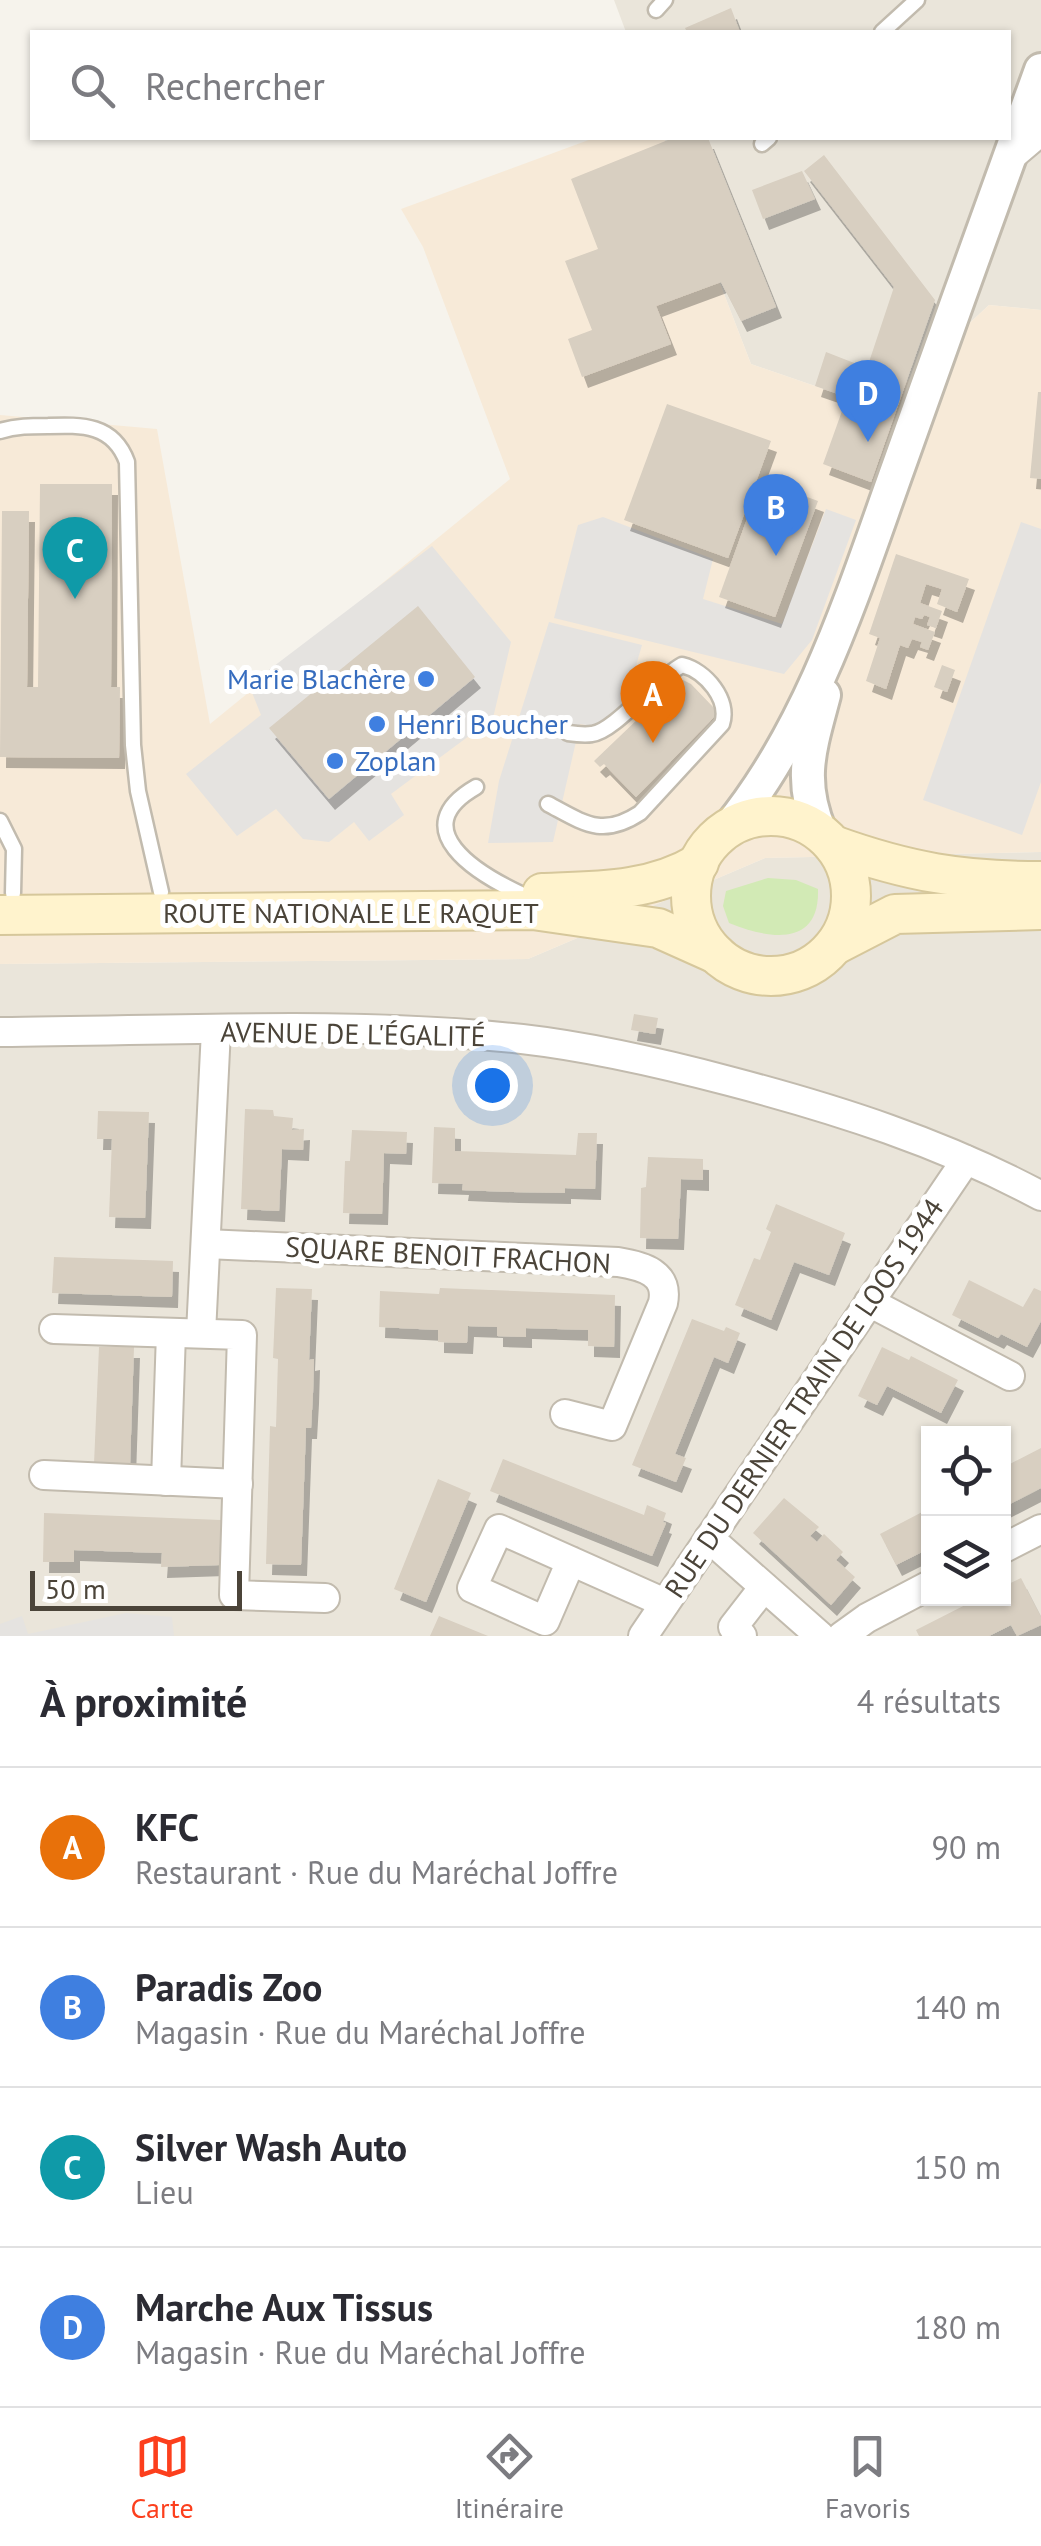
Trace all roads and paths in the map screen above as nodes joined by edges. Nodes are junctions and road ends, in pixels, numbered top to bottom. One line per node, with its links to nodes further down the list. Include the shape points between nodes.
1 (917, 0): 2 (lane)
2 (884, 30)
3 (1041, 70): 5 (street)
4 (1041, 130): 5 (street)
5 (1009, 158): 7 (street)
6 (0, 431): 16 (lane, via 90,426 113,438 127,462 132,745)
7 (846, 613): 12 (street, via 771,767); 13 (street, via 806,775 808,800)
8 (568, 733): 10 (lane, via 596,734 682,665 698,672 726,710 722,724 624,824 597,828)
9 (476, 787): 17 (lane, via 451,808 449,842 478,871)
10 (548, 804)
11 (0, 822): 18 (lane, via 14,849)
12 (728, 829): 13 (main road, via 779,816); 14 (main road)
13 (827, 839): 15 (main road, via 880,862 936,875); 20 (main road, via 846,868 852,894)
14 (699, 863): 17 (main road, ROUTE NATIONALE LE RAQUET, via 641,886); 21 (main road, via 692,906)
15 (1041, 881)
16 (161, 892): 17 (main road, ROUTE NATIONALE LE RAQUET); 18 (main road, ROUTE NATIONALE LE RAQUET)
17 (521, 894)
18 (21, 902): 21 (main road, ROUTE NATIONALE LE RAQUET, via 520,910 646,926)
19 (1041, 910): 20 (main road, via 894,914)
20 (835, 944): 21 (main road, via 808,968 773,976 738,969)
21 (716, 954)
22 (216, 1030): 23 (street, AVENUE DE L'ÉGALITÉ); 24 (street, AVENUE DE L'ÉGALITÉ, via 438,1032 620,1054 825,1108); 26 (street)
23 (0, 1032)
24 (966, 1160): 25 (street, AVENUE DE L'ÉGALITÉ); 27 (street, RUE DU DERNIER TRAIN DE LOOS 1944)
25 (1041, 1196)
26 (206, 1244): 30 (street); 32 (street, SQUARE BENOIT FRACHON, via 618,1262 653,1272 662,1283 663,1303 612,1426)
27 (869, 1302): 31 (street); 37 (street, RUE DU DERNIER TRAIN DE LOOS 1944)
28 (54, 1329): 29 (street)
29 (171, 1333): 30 (street); 34 (street)
30 (201, 1334): 35 (street, via 242,1335)
31 (1010, 1376)
32 (564, 1414)
33 (44, 1475): 34 (street)
34 (166, 1481): 35 (street)
35 (238, 1484): 42 (street, via 234,1595)
36 (1041, 1529): 38 (street)
37 (709, 1538): 40 (street); 43 (street, RUE DU DERNIER TRAIN DE LOOS 1944)
38 (1011, 1544)
39 (571, 1561): 43 (street)
40 (764, 1586): 45 (street, via 733,1627); 46 (street)
41 (921, 1590): 47 (street)
42 (326, 1598)
43 (665, 1603): 44 (street, RUE DU DERNIER TRAIN DE LOOS 1944)
44 (643, 1636)
45 (742, 1636)
46 (820, 1636)
47 (842, 1636)

